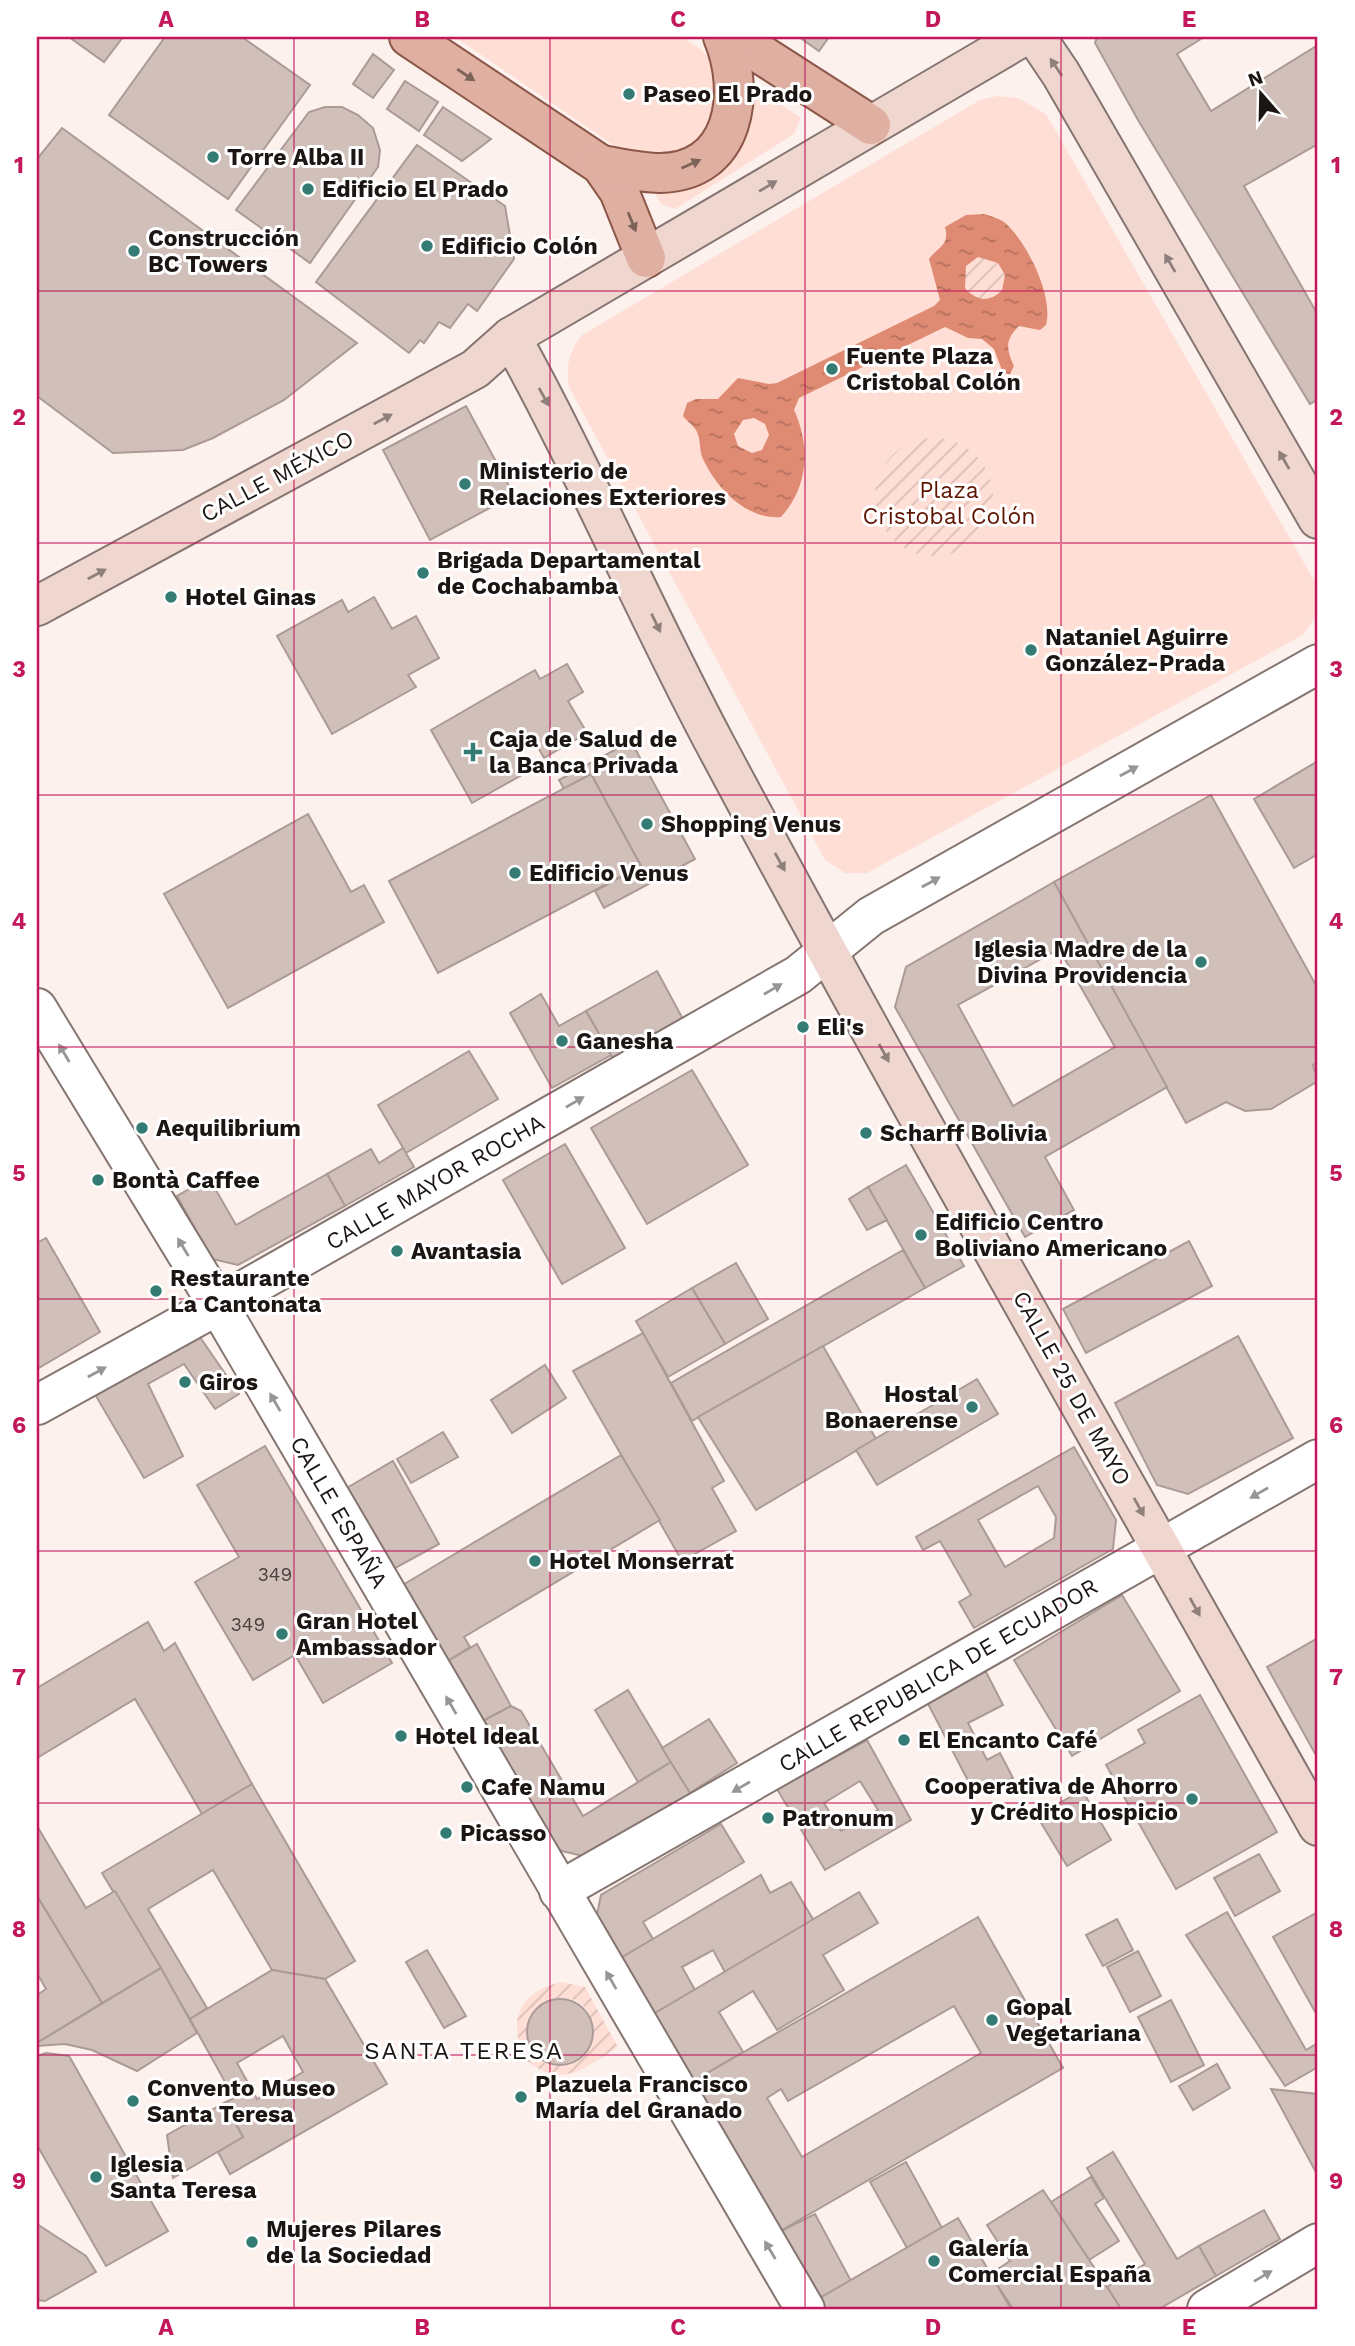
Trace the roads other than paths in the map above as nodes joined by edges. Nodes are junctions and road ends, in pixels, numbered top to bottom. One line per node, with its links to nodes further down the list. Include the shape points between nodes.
1 (409, 37): 7 (main road, one-way to 7)
2 (723, 37): 7 (main road, one-way to 2, via 662,173 698,162 714,151 733,116 736,87)
3 (734, 37): 6 (main road)
4 (1022, 37): 6 (main road)
5 (1036, 37): 10 (main road, one-way to 5)
6 (871, 125): 8 (main road, one-way to 6)
7 (601, 165): 8 (main road, one-way to 8, via 619,191)
8 (646, 258): 9 (main road)
9 (511, 337): 11 (main road, CALLE MÉXICO, one-way to 9, via 475,369); 13 (main road, one-way to 13, via 712,738)
10 (1318, 519)
11 (37, 606)
12 (1318, 664): 13 (street, one-way to 12, via 872,916)
13 (827, 950): 15 (street, CALLE MAYOR ROCHA, one-way to 13, via 797,975); 18 (main road, CALLE 25 DE MAYO, one-way to 18)
14 (37, 1008): 15 (street, CALLE ESPAÑA, one-way to 14)
15 (218, 1305): 16 (street, CALLE MAYOR ROCHA, one-way to 15); 20 (street, CALLE ESPAÑA, one-way to 15)
16 (37, 1405)
17 (1318, 1459): 18 (street, CALLE REPUBLICA DE ECUADOR, one-way to 18)
18 (1162, 1547): 19 (main road, CALLE 25 DE MAYO, one-way to 19); 20 (street, CALLE REPUBLICA DE ECUADOR, one-way to 20)
19 (1318, 1826)
20 (559, 1891): 22 (street, CALLE ESPAÑA, one-way to 20)
21 (1318, 2243): 23 (street, one-way to 21)
22 (805, 2309)
23 (1207, 2309)

